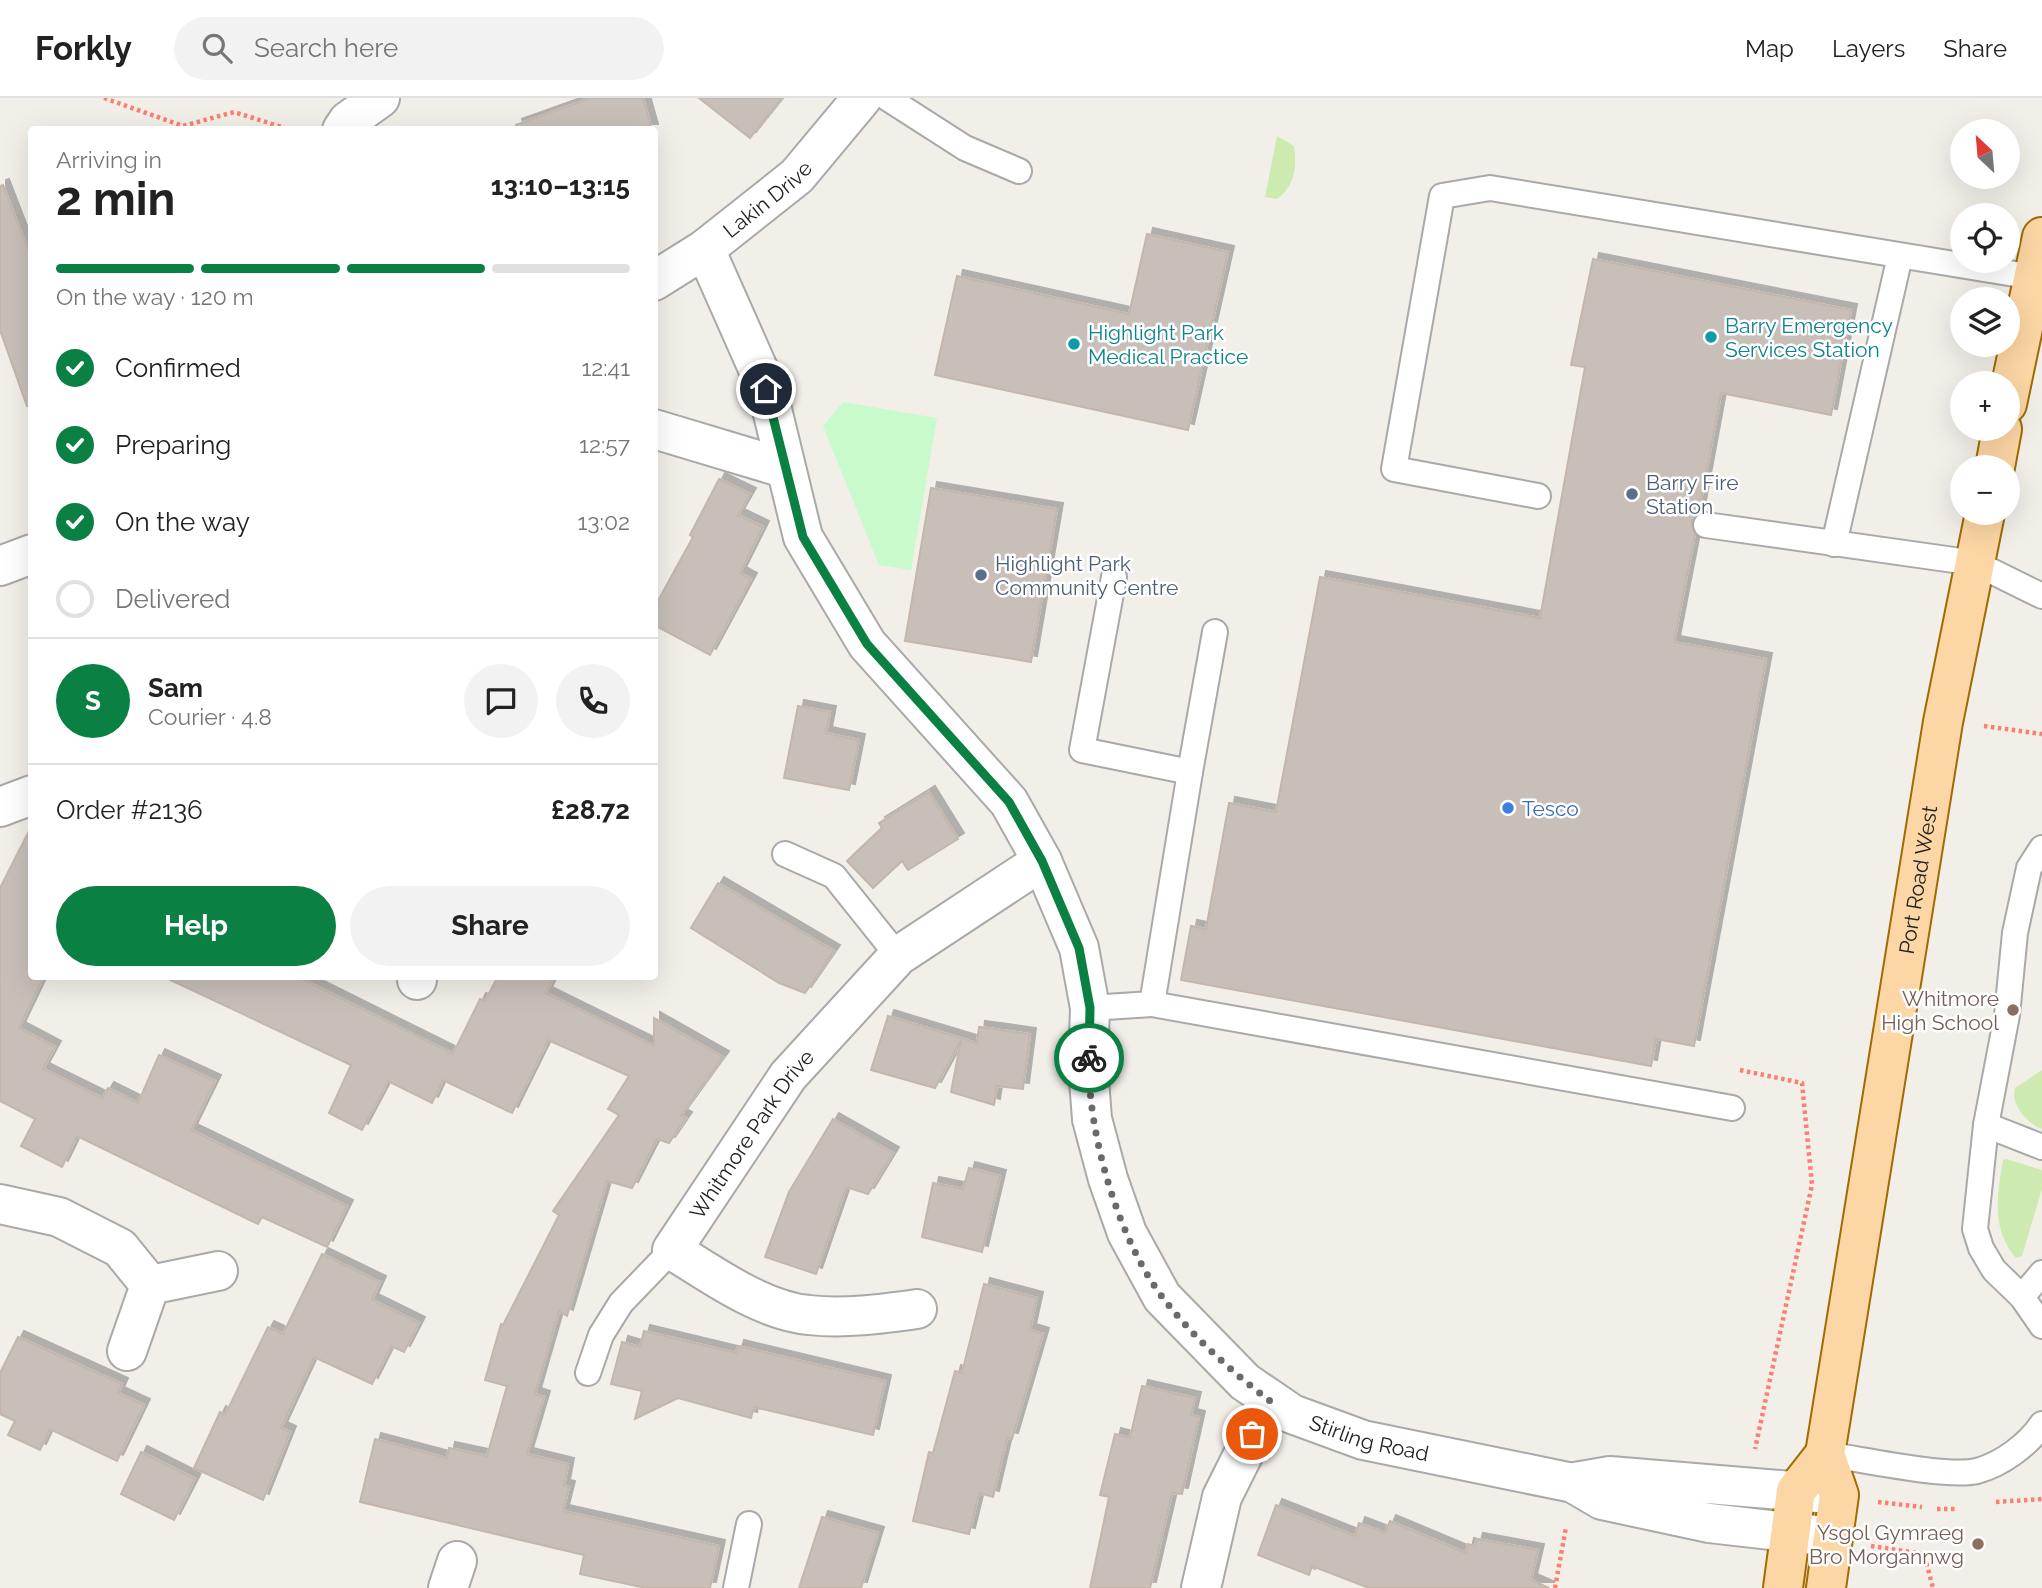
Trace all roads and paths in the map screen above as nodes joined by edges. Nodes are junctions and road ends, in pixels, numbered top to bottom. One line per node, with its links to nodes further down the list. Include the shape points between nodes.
1 (104, 98): 5 (path)
2 (380, 98): 8 (street)
3 (863, 98): 11 (street, Lakin Drive, via 797,176)
4 (887, 98): 9 (lane, via 965,148)
5 (183, 126)
6 (183, 126): 7 (path, via 234,113)
7 (278, 126)
8 (345, 126)
9 (1018, 171)
10 (2042, 237): 13 (main road)
11 (705, 249): 14 (street, Lakin Drive); 17 (street, Stirling Road, via 766,389)
12 (1900, 256): 13 (lane); 18 (lane, via 1490,188 1442,196 1394,469); 21 (lane)
13 (2033, 277): 15 (main road)
14 (658, 278)
15 (2014, 371)
16 (658, 430): 17 (street)
17 (784, 468): 33 (street, Stirling Road, via 803,537 867,644 1009,802)
18 (1538, 496)
19 (1706, 525): 21 (lane)
20 (1983, 525): 22 (main road, Port Road West)
21 (1834, 544): 22 (lane)
22 (1975, 563): 24 (lane); 53 (main road, Port Road West, via 1943,722)
23 (1114, 577): 28 (lane, via 1082,750)
24 (2042, 596)
25 (1215, 632): 28 (lane)
26 (2003, 728): 27 (path)
27 (2042, 734)
28 (1190, 772): 35 (lane)
29 (28, 796): 30 (street)
30 (0, 807)
31 (2042, 848): 39 (lane, via 2029,868 2015,933 2007,1015)
32 (785, 854): 34 (lane, via 834,876)
33 (1042, 861): 34 (street, Whitmore Park Drive); 36 (street, Stirling Road, via 1079,948)
34 (898, 956): 42 (street, Whitmore Park Drive, via 788,1076)
35 (1152, 1004): 36 (lane); 38 (lane)
36 (1090, 1008): 51 (street, Stirling Road, via 1092,1119 1127,1233 1162,1297 1203,1342)
37 (1740, 1070): 57 (path, via 1802,1083 1812,1185)
38 (1732, 1108)
39 (1986, 1125): 40 (lane); 46 (lane, via 1975,1229 1994,1270)
40 (2042, 1147)
41 (0, 1204): 45 (street, via 59,1217 120,1248)
42 (672, 1250): 47 (street, via 744,1295 807,1315); 50 (lane, via 621,1303 601,1335)
43 (218, 1271): 45 (street)
44 (2042, 1273): 46 (lane)
45 (150, 1285): 49 (street)
46 (2022, 1297): 48 (lane)
47 (917, 1309)
48 (2042, 1326)
49 (127, 1351)
50 (588, 1373)
51 (1270, 1401): 56 (street, Stirling Road, via 1363,1440); 64 (street, via 1222,1497)
52 (2042, 1424): 55 (lane, via 2031,1440)
53 (1825, 1454): 55 (lane, via 1963,1471 1976,1471); 58 (main road, Port Road West); 59 (main road, Port Road West)
54 (2042, 1454): 55 (lane)
55 (2006, 1457)
56 (1573, 1483): 57 (street, Stirling Road, via 1610,1476); 61 (street, Stirling Road, via 1602,1500 1709,1523); 65 (path)
57 (1747, 1486): 58 (street, Stirling Road)
58 (1797, 1491): 59 (street, Stirling Road); 61 (main road, Port Road West)
59 (1839, 1495): 62 (main road, Port Road West)
60 (749, 1524): 63 (lane)
61 (1790, 1532): 62 (street, Stirling Road); 66 (main road, Port Road West)
62 (1848, 1541): 67 (main road, Port Road West); 68 (path, via 1924,1555)
63 (736, 1588)
64 (1201, 1588)
65 (1555, 1588)
66 (1783, 1588)
67 (1826, 1588)
68 (1933, 1588)

